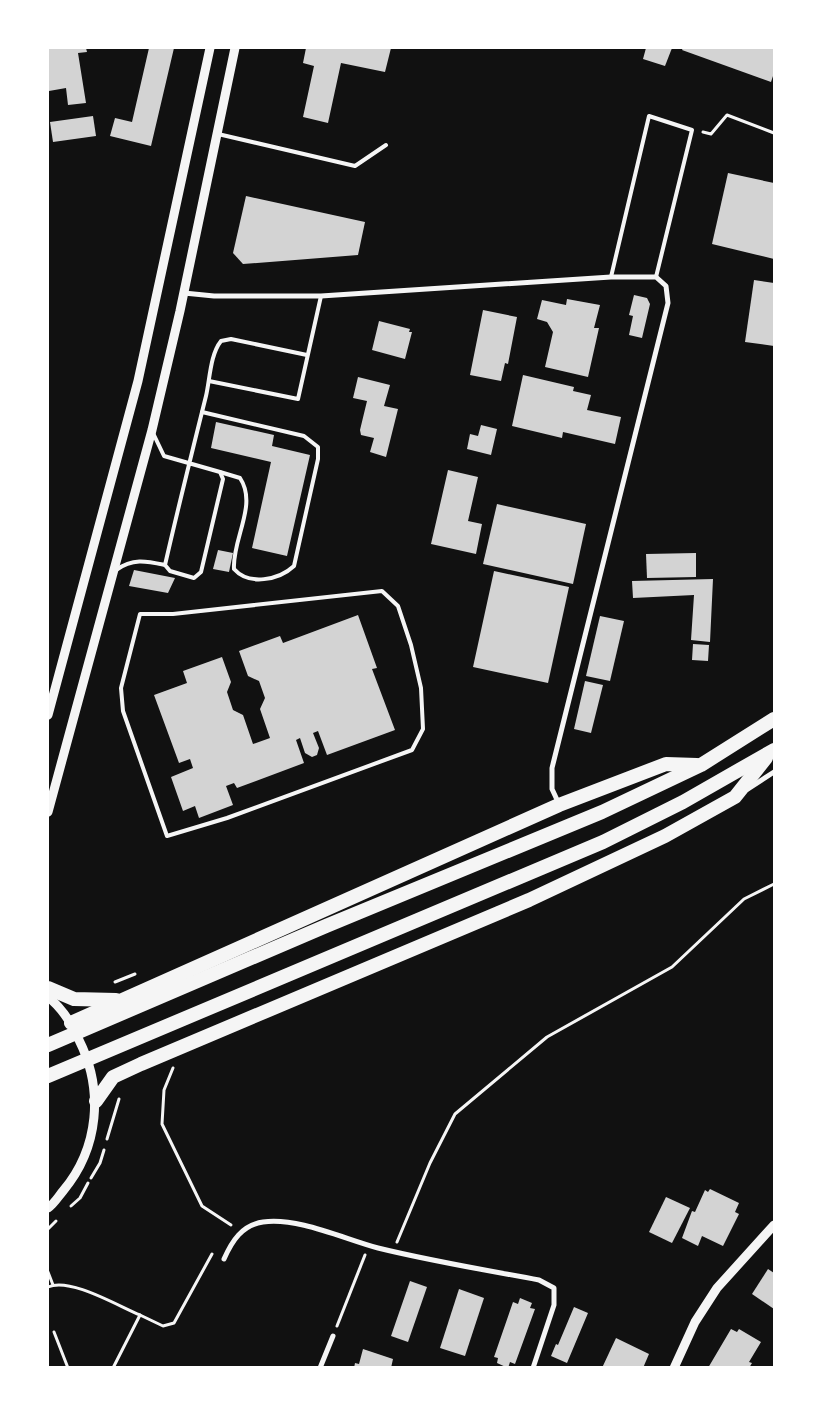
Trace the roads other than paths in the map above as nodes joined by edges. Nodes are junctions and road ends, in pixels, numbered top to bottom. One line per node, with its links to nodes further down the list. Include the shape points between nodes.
1 (210, 48): 17 (street, via 138,380)
2 (235, 48): 3 (street)
3 (217, 134): 4 (lane, via 355,166); 7 (street)
4 (386, 145)
5 (611, 277): 6 (street); 6 (lane, via 649,116 692,130); 8 (street)
6 (656, 277): 23 (street, via 666,286 668,303 552,768 552,789)
7 (184, 293): 8 (street); 12 (street)
8 (321, 296): 9 (lane)
9 (307, 355): 10 (lane, via 231,339 221,341 216,348); 10 (lane, via 298,399)
10 (209, 381): 11 (lane)
11 (202, 412): 13 (lane); 14 (lane, via 304,436 318,448 294,566 289,571 278,577 261,579 239,575 234,569 248,498 240,478)
12 (152, 430): 13 (lane, via 164,456); 16 (street)
13 (188, 464): 14 (lane); 15 (lane)
14 (220, 472): 15 (lane, via 223,479 200,572 194,578 170,571)
15 (166, 565): 16 (lane, via 127,562)
16 (112, 573): 24 (street)
17 (48, 715)
18 (774, 719): 20 (highway)
19 (773, 751): 22 (highway); 31 (highway, via 603,842)
20 (701, 765): 23 (highway, via 666,764); 30 (highway, via 602,812)
21 (774, 772): 22 (street)
22 (735, 797): 32 (highway, via 665,836 529,900 113,1077)
23 (559, 805): 28 (highway)
24 (48, 812)
25 (168, 836): 25 (lane, via 227,818 412,750 423,730 421,688 398,606 382,592 173,614 140,614 121,688 123,711)
26 (48, 988): 28 (highway, via 74,999 101,1002)
27 (48, 997): 29 (street)
28 (126, 999): 29 (highway)
29 (71, 1023): 32 (street, via 89,1060)
30 (48, 1045)
31 (48, 1076)
32 (96, 1101): 33 (street, via 91,1140 75,1176)
33 (48, 1208)
34 (774, 1225): 39 (street, via 717,1288)
35 (224, 1259): 38 (street, via 232,1241 250,1225 289,1221 394,1252 539,1280 554,1288 554,1305)
36 (333, 1336): 37 (street)
37 (320, 1368)
38 (533, 1368)
39 (674, 1368)

